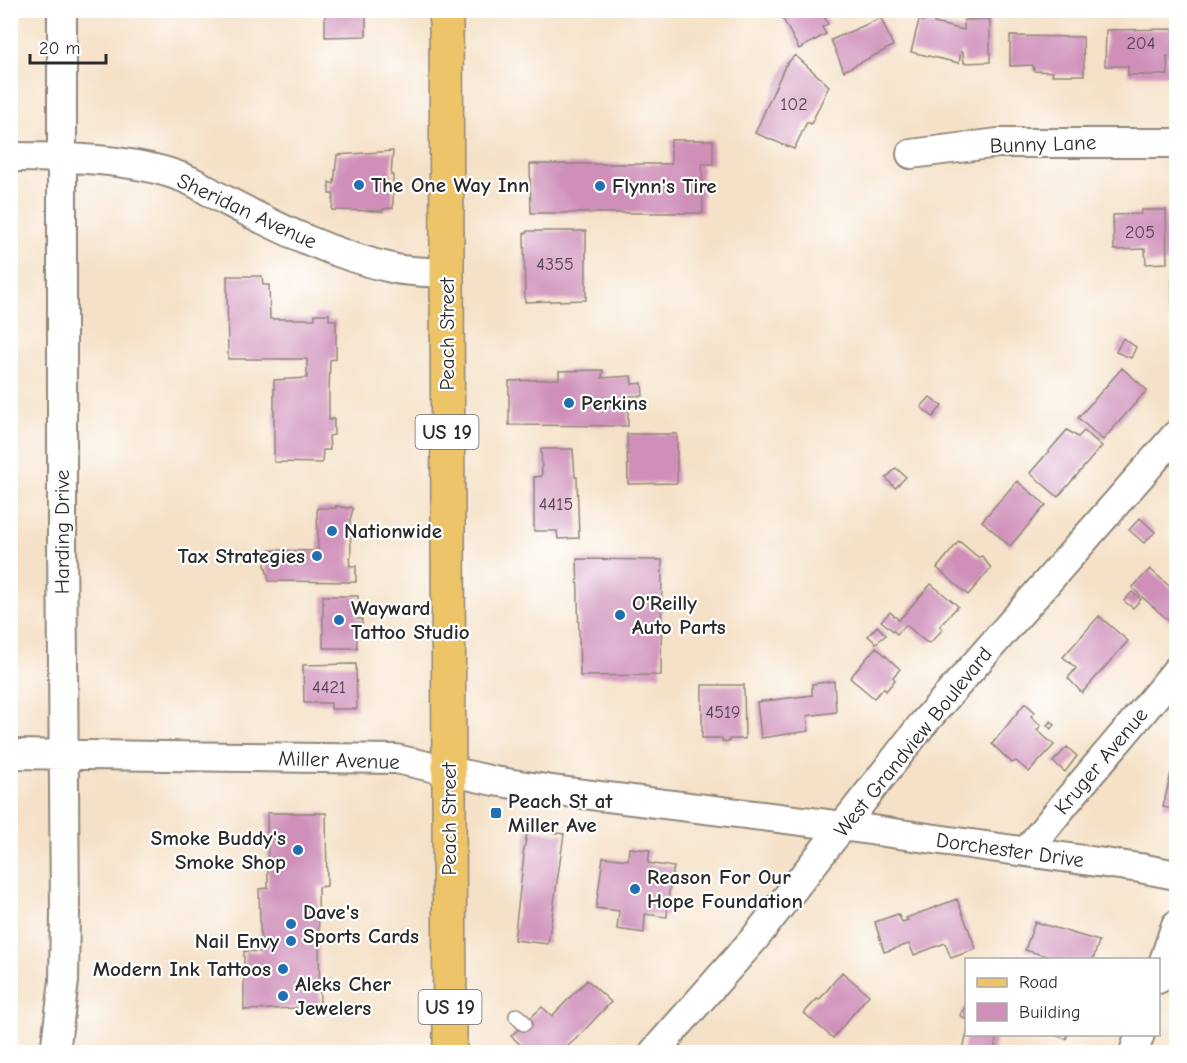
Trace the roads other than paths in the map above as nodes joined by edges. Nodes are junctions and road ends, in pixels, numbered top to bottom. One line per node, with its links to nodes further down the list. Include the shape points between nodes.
1 (62, 10): 6 (street, Harding Drive)
2 (446, 10): 7 (main road, Peach Street / US 19)
3 (1176, 143): 4 (street, Bunny Lane, via 998,143)
4 (911, 154)
5 (10, 156): 6 (street, Sheridan Avenue)
6 (62, 157): 7 (street, Sheridan Avenue, via 159,171 190,181 326,248 399,270); 11 (street, Harding Drive)
7 (446, 273): 12 (main road, Peach Street / US 19)
8 (1176, 435): 13 (street, West Grandview Boulevard, via 921,726)
9 (1176, 670): 14 (street, Kruger Avenue)
10 (10, 754): 11 (street, Miller Avenue)
11 (64, 754): 12 (street, Miller Avenue, via 396,759); 19 (street, Harding Drive, via 64,981)
12 (448, 772): 13 (street, Miller Avenue, via 559,791); 20 (main road, Peach Street / US 19)
13 (843, 826): 14 (street, Dorchester Drive); 21 (street, West Grandview Boulevard, via 755,938)
14 (1026, 852): 15 (street, Dorchester Drive)
15 (1176, 875)
16 (1176, 925): 17 (street)
17 (1160, 973)
18 (1140, 1036): 22 (street)
19 (55, 1053)
20 (450, 1053)
21 (654, 1053)
22 (1134, 1053)

